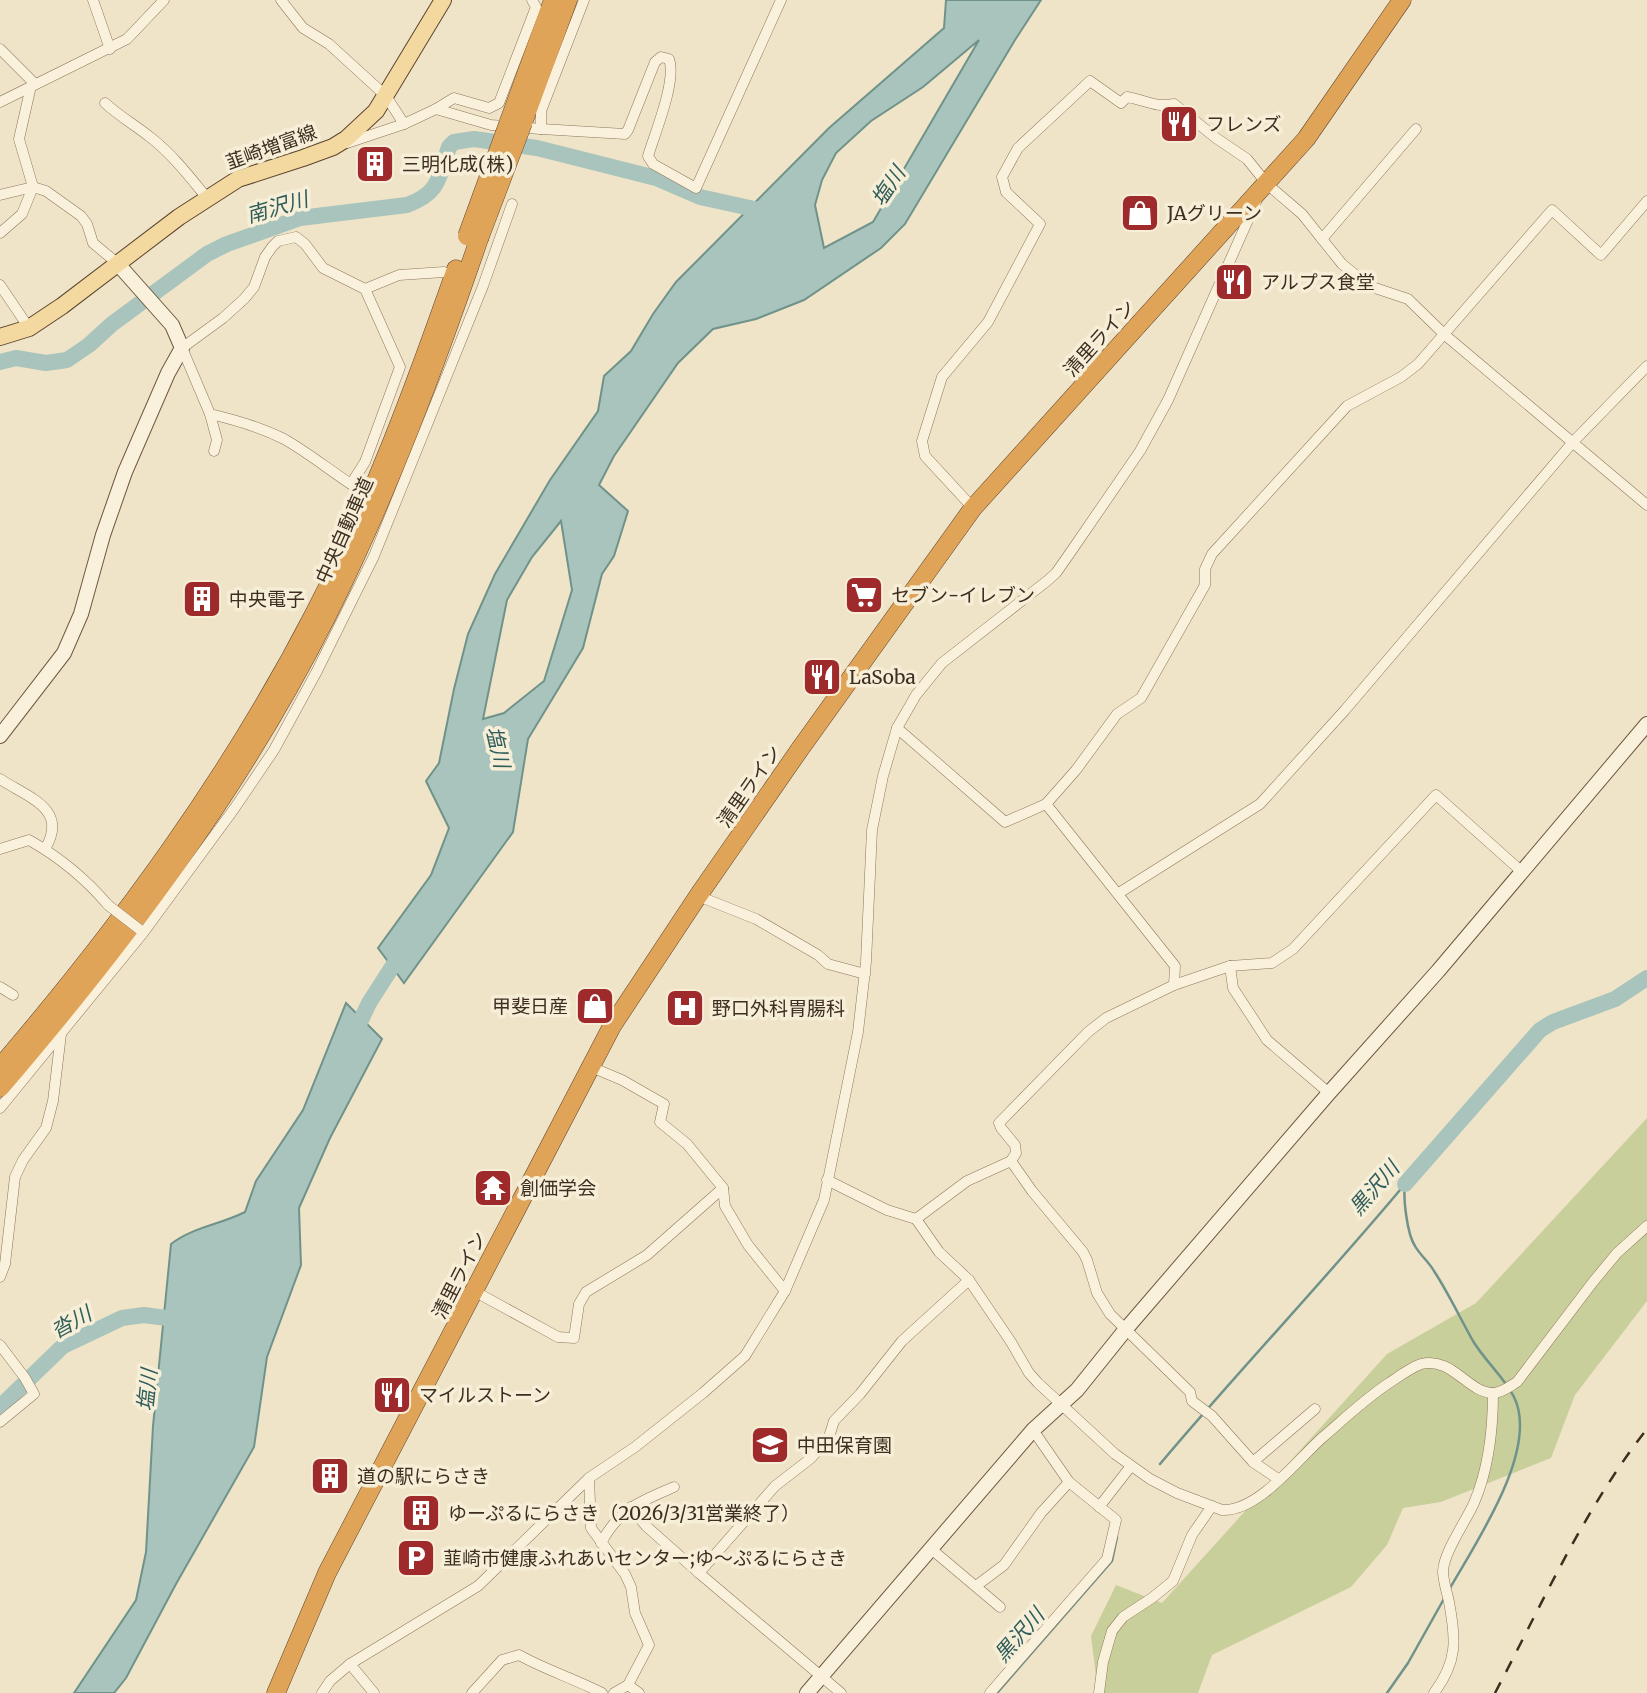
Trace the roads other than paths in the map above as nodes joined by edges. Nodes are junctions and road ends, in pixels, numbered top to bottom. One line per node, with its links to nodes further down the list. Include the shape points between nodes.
1 (93, 0): 12 (street)
2 (164, 0): 12 (street, via 127,39)
3 (281, 0): 14 (street, via 303,28 329,44)
4 (443, 0): 14 (main road, 韮崎増富線)
5 (532, 0): 17 (street, via 536,7 499,103 489,108 454,98)
6 (553, 0): 18 (highway, 中央自動車道)
7 (568, 0): 18 (highway, 中央自動車道)
8 (584, 0): 20 (street, via 541,111)
9 (781, 0): 20 (street, via 696,188 653,164 648,156 669,84 669,60 661,57 655,62 625,134)
10 (1402, 0): 24 (highway, 清里ライン, via 1306,139)
11 (0, 49): 13 (street)
12 (110, 49): 13 (street)
13 (33, 85): 15 (street); 23 (street, via 19,139)
14 (386, 96): 19 (street); 22 (main road, 韮崎増富線, via 365,123)
15 (0, 102)
16 (105, 103): 26 (street, via 169,154)
17 (436, 109): 19 (street); 20 (street, via 491,125)
18 (516, 123): 30 (highway, 中央自動車道, bridge)
19 (404, 124): 22 (street)
20 (541, 129)
21 (1416, 129): 31 (street)
22 (333, 147): 26 (main road, 韮崎増富線, via 247,176)
23 (33, 187): 25 (street); 29 (street, via 22,214); 32 (street, via 82,216 93,243)
24 (1264, 188): 31 (street, via 1302,214); 45 (highway, 清里ライン); 45 (street, via 1247,159 1174,104 1159,107 1127,97 1121,103 1090,81 1018,148 1002,177 1006,192 1040,223 988,322 942,377 922,441 925,456); 47 (street, via 1168,400 1140,451 1056,573 942,663)
25 (0, 195)
26 (207, 198): 32 (main road, 韮崎増富線)
27 (1647, 201): 37 (street, via 1601,255 1552,210)
28 (512, 204): 56 (street, via 374,556 317,671 261,770)
29 (0, 233)
30 (473, 238): 63 (highway, 中央自動車道, via 368,500 267,700 152,877); 65 (highway, 中央自動車道, via 429,383 378,508 278,706 170,874)
31 (1322, 239): 37 (street, via 1342,264 1369,286 1408,299)
32 (117, 263): 36 (main road, 韮崎増富線); 39 (street, via 172,325)
33 (444, 272): 35 (street, via 399,275)
34 (0, 285): 36 (street)
35 (366, 289): 39 (street, via 323,268 296,237 287,238 272,247 244,299); 41 (street, via 400,367 354,486 284,440)
36 (29, 328): 38 (main road, 韮崎増富線)
37 (1445, 335): 42 (street); 50 (street, via 1401,377 1348,406 1212,554 1205,569 1205,585 1141,698 1117,714)
38 (0, 337)
39 (182, 348): 41 (street); 48 (street, via 125,472 81,614 64,653)
40 (1647, 366): 42 (street)
41 (211, 414): 43 (street, via 217,440)
42 (1573, 442): 44 (street); 54 (street, via 1261,804)
43 (214, 451)
44 (1647, 505)
45 (973, 508): 55 (highway, 清里ライン)
46 (1647, 724): 53 (street)
47 (897, 728): 50 (street, via 1005,822); 58 (street, via 872,830)
48 (0, 736)
49 (0, 779): 52 (street, via 50,815 54,831)
50 (1046, 804): 54 (street)
51 (0, 849): 52 (street, via 29,841)
52 (45, 849): 56 (street, bridge)
53 (1521, 871): 57 (street, via 1436,795 1293,949 1272,963); 66 (street)
54 (1119, 893): 59 (street, via 1175,966)
55 (698, 897): 58 (street, via 756,919 828,964); 64 (highway, 清里ライン)
56 (141, 931): 62 (street)
57 (1230, 966): 59 (street); 66 (street, via 1233,988 1267,1040)
58 (865, 974): 69 (street, via 858,1032)
59 (1174, 985): 68 (street, via 1106,1017 999,1122 1015,1145)
60 (0, 988): 61 (street)
61 (13, 995)
62 (61, 1033): 67 (street); 73 (street, via 46,1128 15,1177)
63 (0, 1067)
64 (591, 1067): 70 (street, via 664,1104 660,1122 687,1144); 75 (highway, 清里ライン)
65 (0, 1087)
66 (1329, 1093): 77 (street)
67 (0, 1108)
68 (1011, 1161): 71 (street, via 967,1181); 77 (street, via 1083,1252 1101,1302)
69 (827, 1180): 71 (street); 76 (street, via 824,1200)
70 (723, 1188): 75 (street, via 648,1255 586,1292 579,1304 574,1338 558,1337); 76 (street, via 725,1206 747,1245)
71 (916, 1219): 74 (street, via 939,1252)
72 (1647, 1226): 79 (street, via 1592,1282 1517,1382)
73 (0, 1277)
74 (969, 1280): 80 (street, via 1029,1373); 95 (street, via 902,1341 834,1421 828,1440 775,1486)
75 (474, 1291): 101 (highway, 清里ライン, via 327,1573)
76 (785, 1292): 86 (street, via 745,1356 730,1371)
77 (1126, 1329): 80 (street); 84 (street)
78 (0, 1345): 82 (street, via 34,1394)
79 (1493, 1393): 87 (street, via 1440,1364 1422,1364 1386,1385); 112 (street, via 1493,1433 1475,1499 1443,1570 1454,1651)
80 (1062, 1405): 83 (street); 85 (street)
81 (1315, 1409): 84 (street)
82 (0, 1422)
83 (1033, 1430): 88 (street); 94 (street)
84 (1253, 1462): 87 (street)
85 (1131, 1466): 90 (street, via 1177,1493); 92 (street)
86 (589, 1479): 93 (street, via 592,1528); 98 (street, via 478,1586)
87 (1278, 1479): 90 (street, via 1238,1509)
88 (1069, 1482): 92 (street); 96 (street, via 1004,1565)
89 (674, 1487): 91 (street)
90 (1212, 1506): 111 (street, via 1192,1535 1173,1581 1122,1617 1112,1631)
91 (631, 1507): 93 (street, via 612,1523); 95 (street)
92 (1099, 1507): 110 (street, via 1116,1520 1107,1559)
93 (601, 1543): 100 (street, via 631,1587 635,1613 649,1645)
94 (930, 1548): 96 (street); 99 (street)
95 (699, 1573): 99 (street)
96 (976, 1587): 97 (street)
97 (1000, 1608)
98 (350, 1664): 102 (street); 103 (street)
99 (821, 1676): 108 (street); 109 (street)
100 (628, 1685): 106 (street); 107 (street)
101 (276, 1693)
102 (321, 1693)
103 (374, 1693)
104 (472, 1693): 105 (street, via 502,1660 519,1655)
105 (602, 1693)
106 (614, 1693)
107 (639, 1693)
108 (807, 1693)
109 (841, 1693)
110 (990, 1693)
111 (1099, 1693)
112 (1434, 1693)

